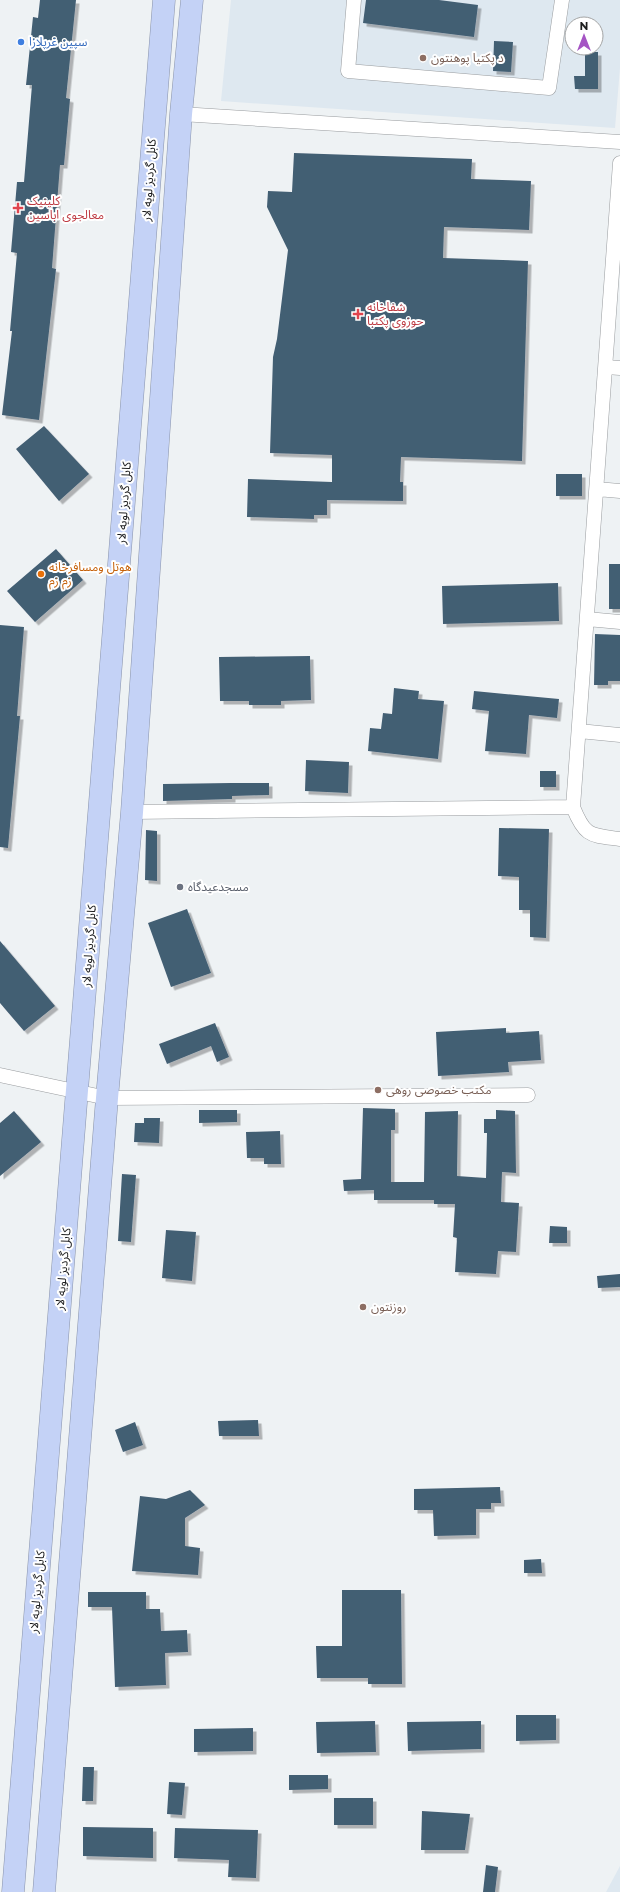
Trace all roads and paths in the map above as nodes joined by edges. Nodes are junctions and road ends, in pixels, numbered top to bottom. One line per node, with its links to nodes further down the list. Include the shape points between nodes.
1 (164, 0): 20 (highway, کابل گردیز لویه لار)
2 (192, 0): 5 (highway)
3 (354, 0): 4 (street, via 348,71 549,88)
4 (562, 0)
5 (181, 114): 6 (street); 17 (highway)
6 (620, 142)
7 (620, 163): 8 (street)
8 (616, 259): 9 (street)
9 (613, 368): 10 (street)
10 (597, 489): 11 (street); 12 (street)
11 (620, 491)
12 (587, 619): 13 (street); 14 (street)
13 (620, 622)
14 (579, 730): 15 (street); 16 (street)
15 (620, 734)
16 (573, 807): 17 (street); 18 (street, via 583,827 592,835)
17 (132, 812): 22 (highway)
18 (620, 839)
19 (0, 1075): 20 (street)
20 (78, 1091): 22 (street); 23 (highway, کابل گردیز لویه لار)
21 (528, 1095): 22 (street)
22 (107, 1098): 24 (highway)
23 (13, 1892)
24 (44, 1892)

